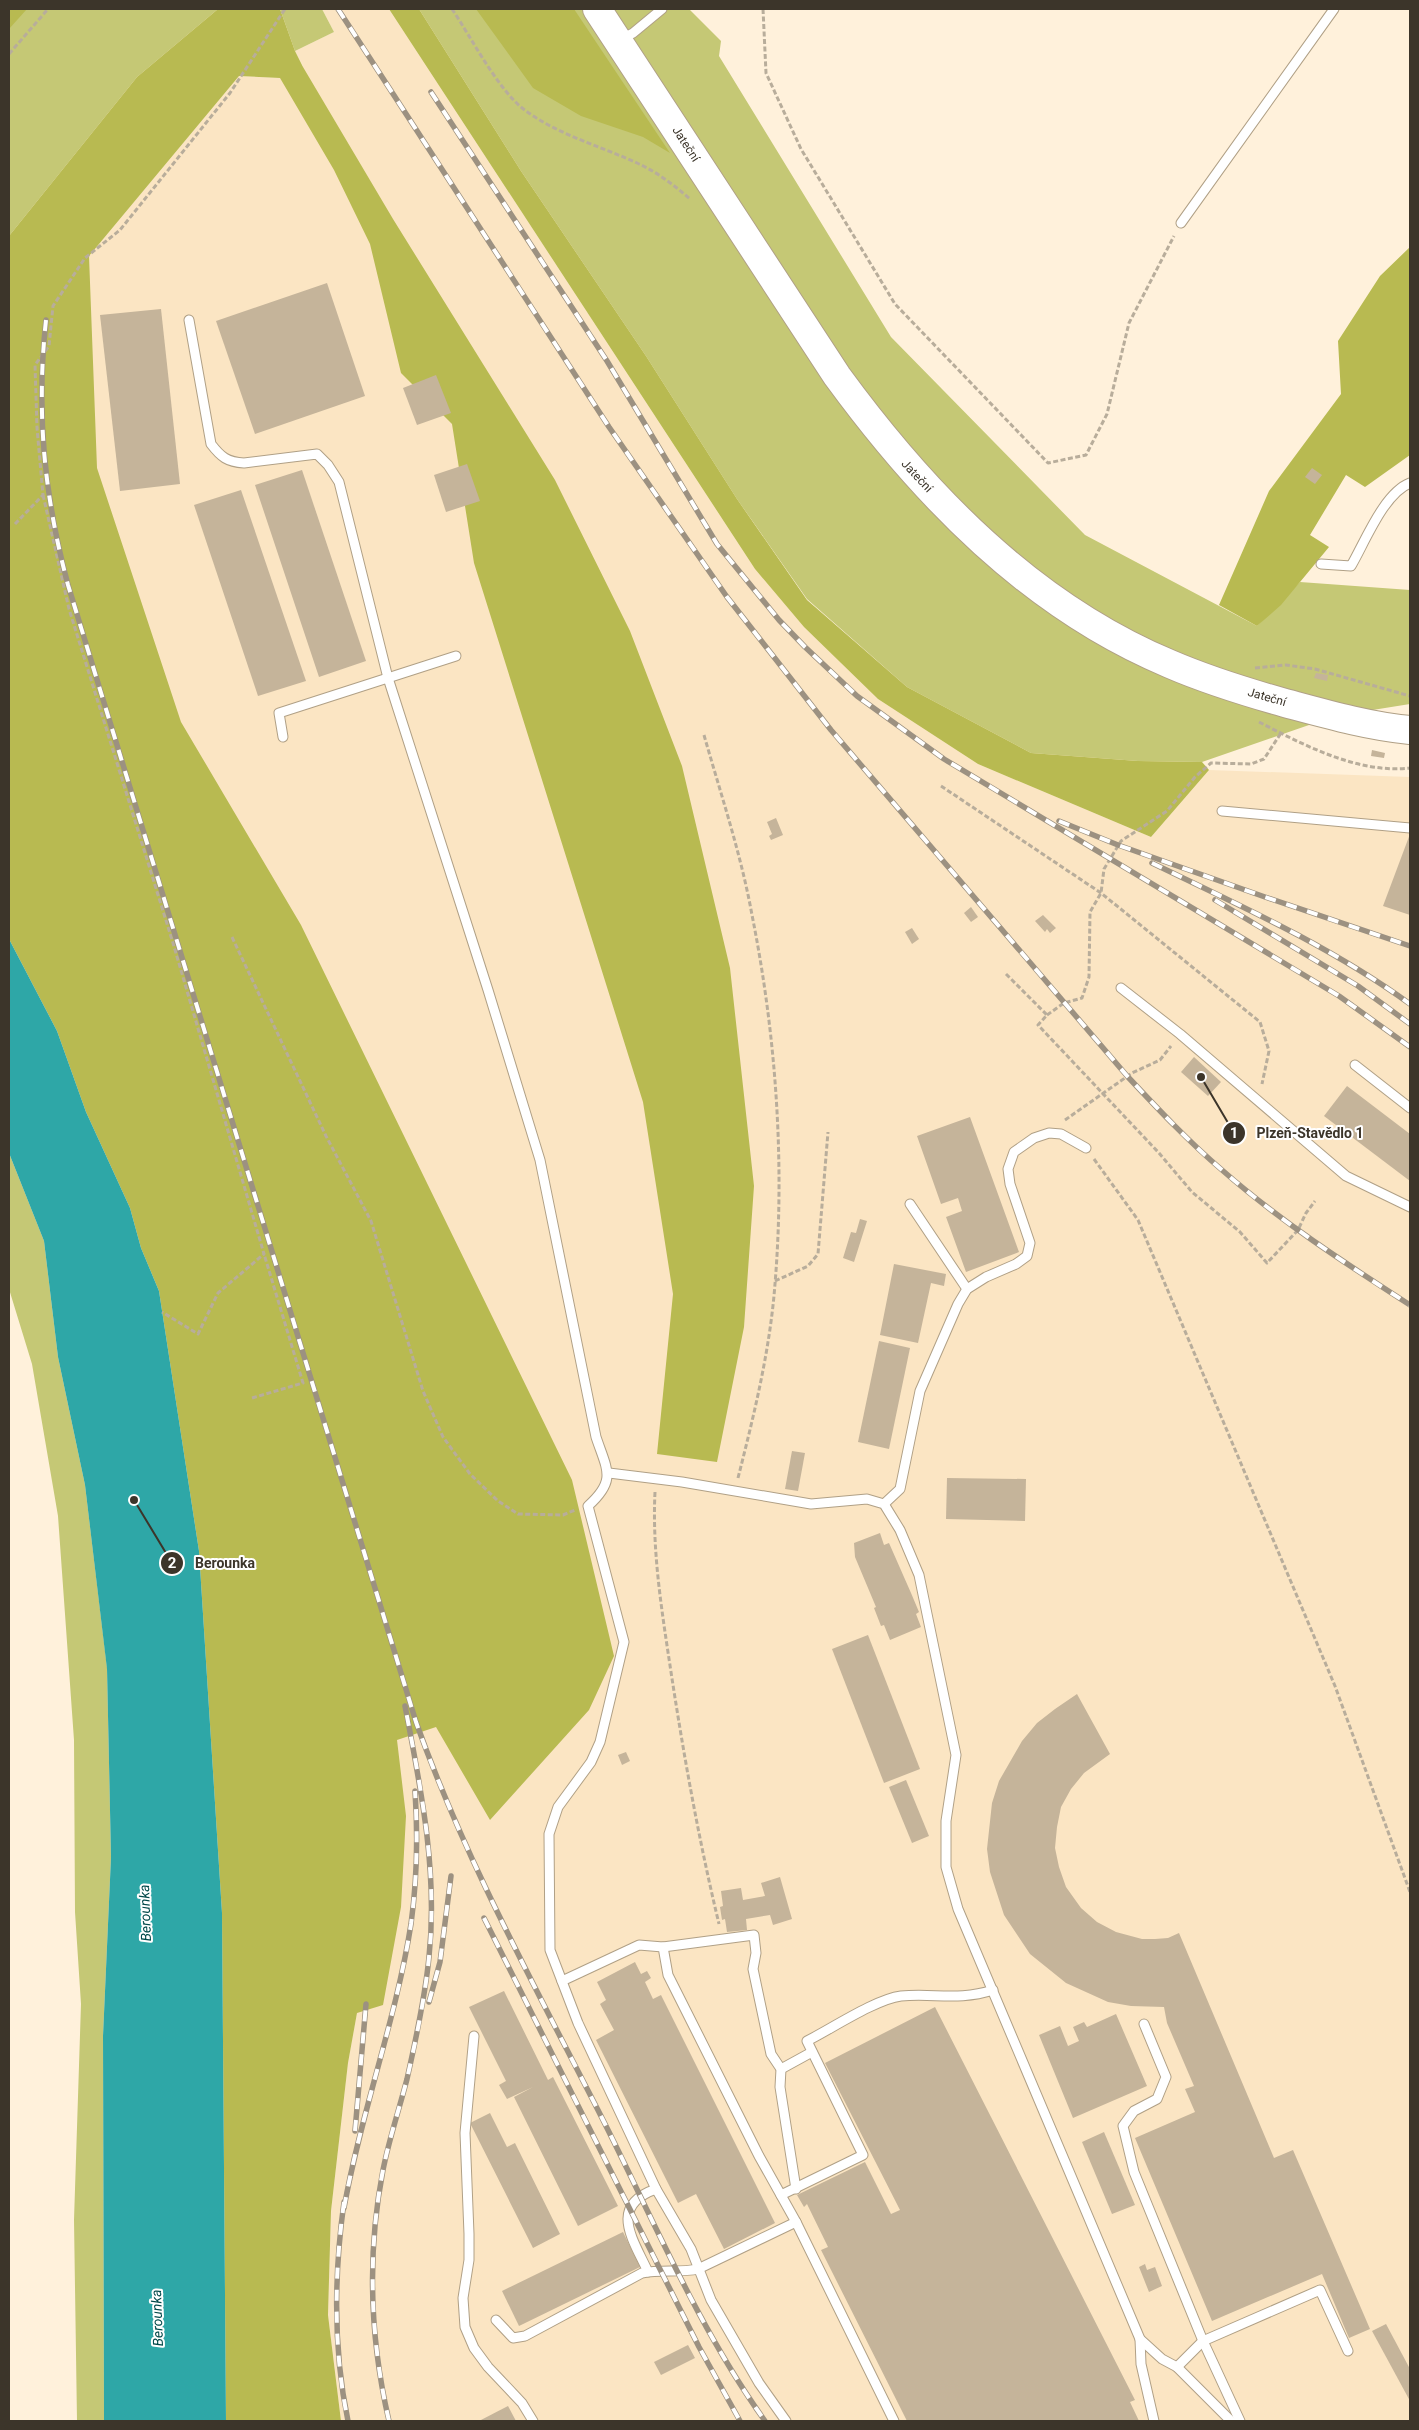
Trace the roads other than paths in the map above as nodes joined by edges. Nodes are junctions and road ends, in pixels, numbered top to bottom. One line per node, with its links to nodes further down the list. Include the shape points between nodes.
1 (597, 9): 4 (main road, Jateční)
2 (662, 9): 4 (lane, via 633,33)
3 (1334, 9): 5 (lane)
4 (617, 41): 11 (main road, Jateční, via 837,376 878,432 952,514 994,552 1075,612 1169,664 1256,695 1326,714)
5 (1181, 223)
6 (189, 320): 10 (lane, via 211,444 222,458 244,463 317,454 338,482)
7 (1410, 483): 8 (lane, via 1401,486 1390,497 1351,566)
8 (1321, 564)
9 (456, 656): 10 (lane)
10 (388, 678): 12 (lane, via 280,713); 22 (lane, via 540,1160 596,1438)
11 (1410, 730)
12 (283, 737)
13 (1222, 811): 14 (lane)
14 (1410, 828)
15 (1122, 988): 20 (lane, via 1346,1176)
16 (1355, 1065): 17 (lane)
17 (1410, 1108)
18 (1086, 1148): 21 (lane, via 1061,1134 1049,1133 1034,1138 1014,1152 1008,1169 1030,1243 1027,1256)
19 (910, 1204): 21 (lane)
20 (1410, 1207)
21 (966, 1289): 23 (lane, via 920,1391 900,1489)
22 (609, 1473): 23 (lane, via 811,1504 867,1499); 25 (lane, via 603,1493 588,1506 624,1642 600,1742 591,1762 558,1807 550,1834 550,1950)
23 (884, 1504): 26 (lane, via 900,1530 925,1596 956,1755 946,1821 946,1866 958,1909)
24 (663, 1947): 25 (lane, via 640,1945); 30 (lane, via 754,1936 756,1953 752,1969 771,2054); 33 (lane, via 668,1974)
25 (562, 1981): 31 (lane, via 578,2024)
26 (993, 1990): 29 (lane, via 956,1998 893,1998 806,2041); 38 (lane)
27 (1144, 2024): 39 (lane, via 1166,2077 1157,2099 1134,2111 1123,2126 1134,2172)
28 (474, 2036): 42 (lane, via 465,2133 469,2252 463,2298 465,2327 474,2348 522,2403)
29 (812, 2052): 30 (lane); 32 (lane, via 863,2155)
30 (781, 2069): 32 (lane, via 780,2087)
31 (656, 2189): 35 (lane, via 691,2249); 36 (lane, via 640,2194 630,2209 626,2224)
32 (796, 2189): 33 (lane)
33 (781, 2195): 34 (lane)
34 (796, 2222): 35 (lane); 44 (lane)
35 (698, 2268): 36 (lane); 43 (lane, via 711,2300 759,2384)
36 (648, 2272): 37 (lane, via 525,2336 513,2338)
37 (496, 2320)
38 (1140, 2339): 41 (lane, via 1162,2359); 45 (lane, via 1141,2364)
39 (1203, 2341): 40 (lane, via 1320,2290); 41 (lane); 47 (lane)
40 (1348, 2351)
41 (1178, 2367): 46 (lane)
42 (533, 2421)
43 (786, 2421)
44 (894, 2421)
45 (1154, 2421)
46 (1231, 2421)
47 (1240, 2421)

